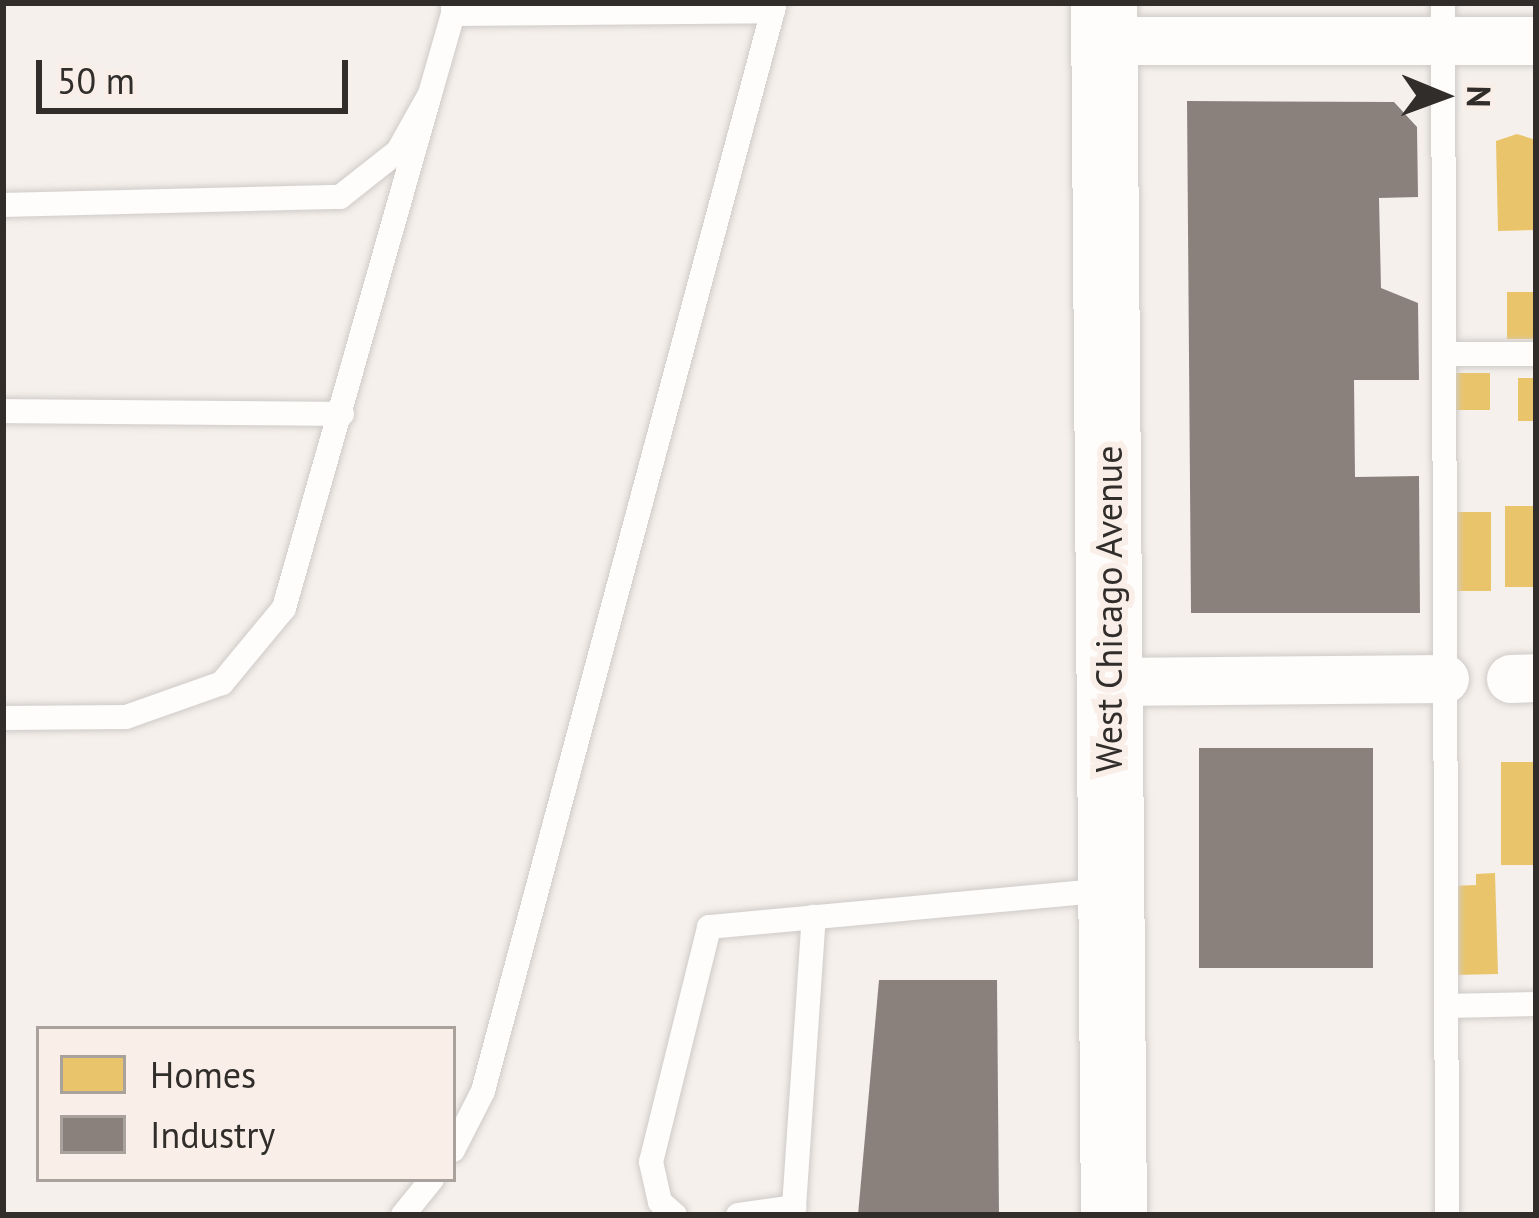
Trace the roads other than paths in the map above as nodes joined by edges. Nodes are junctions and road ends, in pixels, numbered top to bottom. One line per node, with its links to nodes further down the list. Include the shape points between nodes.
1 (774, 7): 2 (lane); 19 (lane, via 483,1091)
2 (453, 8): 6 (lane)
3 (1104, 22): 4 (street); 13 (main road, West Chicago Avenue)
4 (1443, 22): 5 (street); 8 (lane)
5 (1536, 41)
6 (430, 94): 7 (lane, via 398,151 340,197); 11 (lane)
7 (3, 205)
8 (1444, 354): 9 (lane); 12 (lane)
9 (1536, 354)
10 (3, 411): 11 (lane)
11 (342, 414): 14 (lane, via 284,608 222,683 126,717)
12 (1445, 679): 13 (street); 18 (lane)
13 (1109, 682): 15 (main road, West Chicago Avenue)
14 (3, 718)
15 (1111, 890): 16 (lane); 24 (main road, West Chicago Avenue)
16 (814, 916): 22 (lane, via 709,927 651,1162 660,1202); 23 (lane, via 794,1207)
17 (1536, 1004): 18 (lane)
18 (1446, 1006): 25 (lane)
19 (456, 1144)
20 (430, 1182): 21 (lane)
21 (403, 1215)
22 (675, 1215)
23 (738, 1215)
24 (1114, 1215)
25 (1447, 1215)

